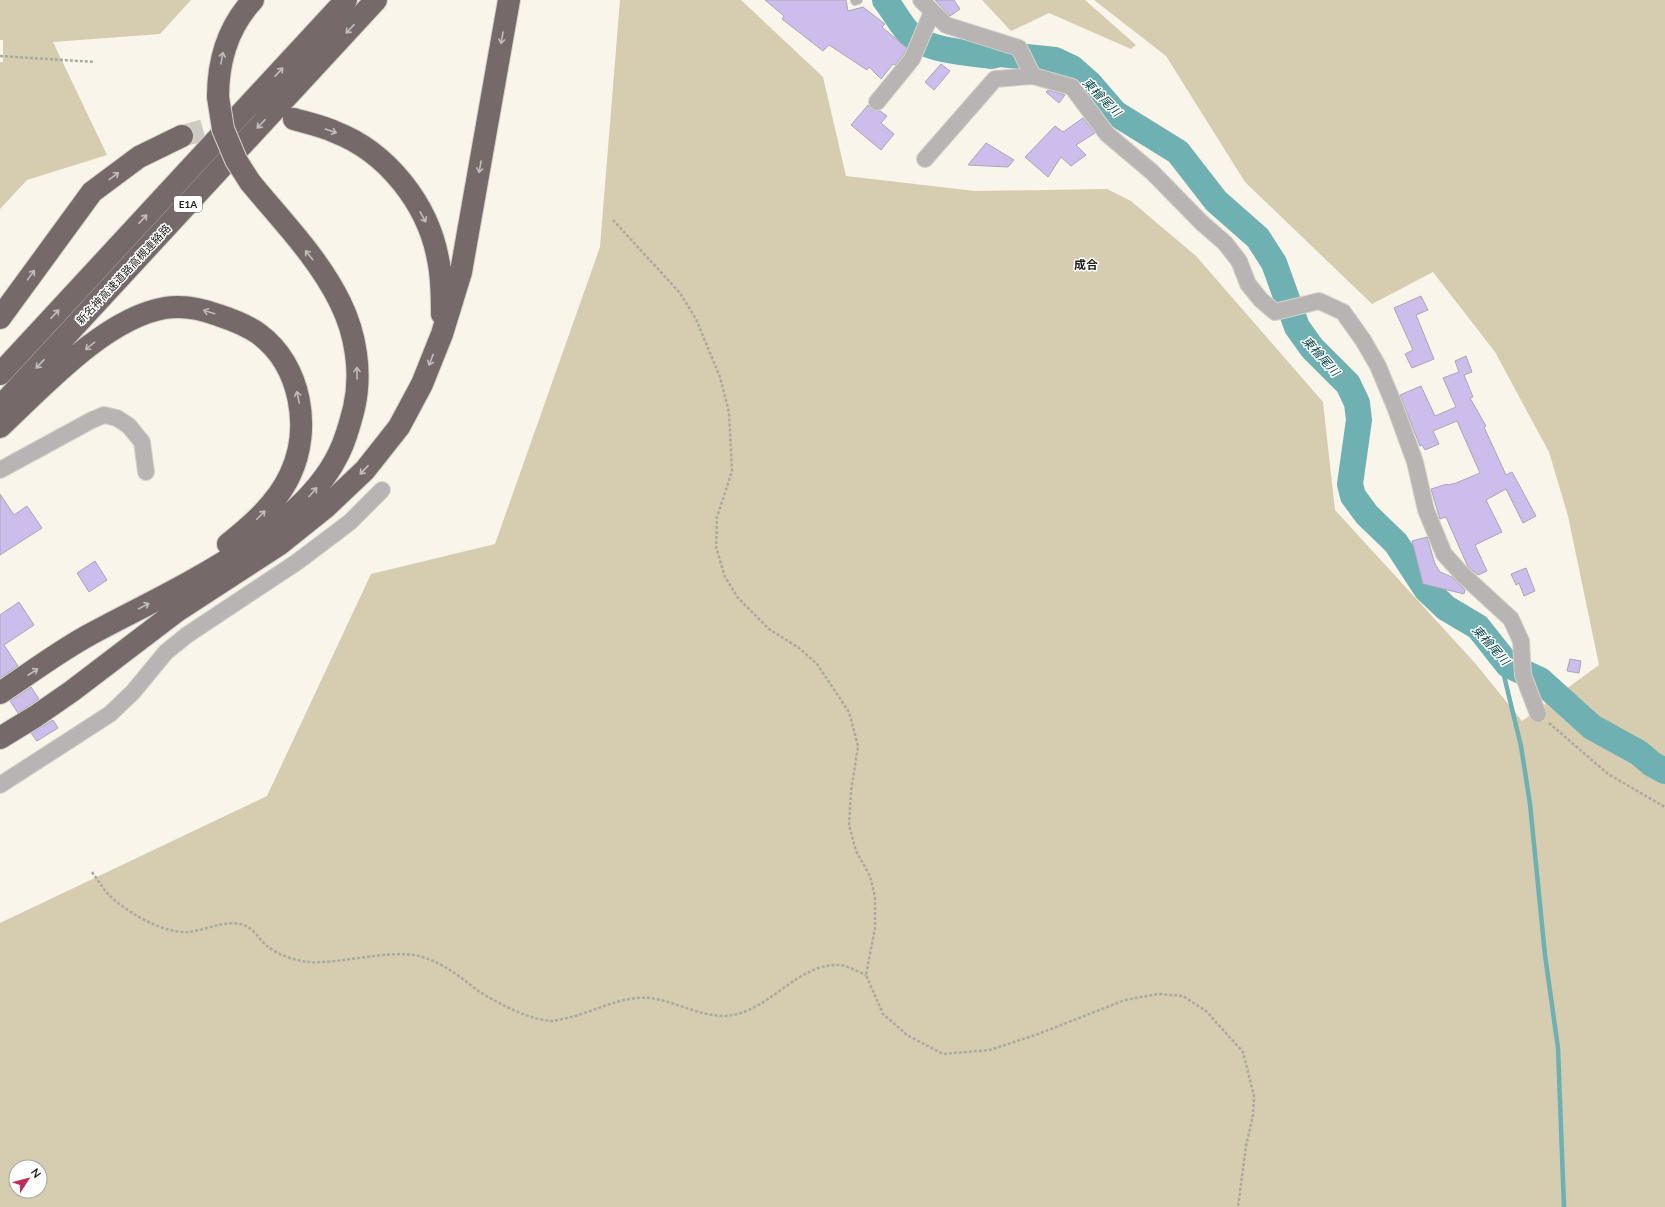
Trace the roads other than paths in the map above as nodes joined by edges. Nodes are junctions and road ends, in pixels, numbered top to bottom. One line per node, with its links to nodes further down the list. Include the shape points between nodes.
1 (254, 0): 20 (highway, one-way to 1, bridge, via 218,566 273,528 301,504 323,480 339,454 350,426 356,399 358,371 352,336 340,302 320,268 250,182 236,160 223,129 218,97 218,77 223,49 244,10)
2 (346, 0): 14 (highway, 新名神高速道路高槻連絡路 / E1A, one-way to 2)
3 (376, 0): 15 (highway, 新名神高速道路高槻連絡路 / E1A, one-way to 15)
4 (508, 0): 13 (highway, one-way to 13, via 461,272)
5 (921, 0): 6 (street)
6 (932, 12): 7 (street, via 946,25 1019,48); 8 (street, via 912,59)
7 (1033, 76): 11 (street, via 995,79); 22 (street, via 1072,87 1107,134 1152,172 1225,243 1240,261 1248,284 1275,312 1319,301 1343,312 1378,366 1396,407 1415,462 1426,510 1444,554 1511,619 1521,641 1523,675)
8 (876, 102)
9 (294, 119): 13 (highway, one-way to 13, via 335,132 372,152 406,186 428,226 438,258 442,285)
10 (182, 136): 12 (highway, one-way to 10, via 92,192 139,157)
11 (925, 159)
12 (0, 318)
13 (442, 334): 23 (highway, one-way to 23, via 422,384 399,427 365,470 325,508 280,544 177,611 72,691)
14 (0, 374)
15 (0, 407)
16 (0, 427): 20 (highway, one-way to 16, via 246,530 273,502 290,475 299,449 301,424 298,394 288,369 260,335 237,321 202,309 165,308 127,320 87,348)
17 (0, 470): 18 (street, via 104,415 117,418 129,426 142,442)
18 (146, 472)
19 (382, 490): 24 (street, via 350,522 297,562 187,635 166,652 134,692 110,714)
20 (167, 594): 21 (highway, one-way to 20, via 87,636)
21 (0, 693)
22 (1538, 714)
23 (0, 738)
24 (0, 785)

